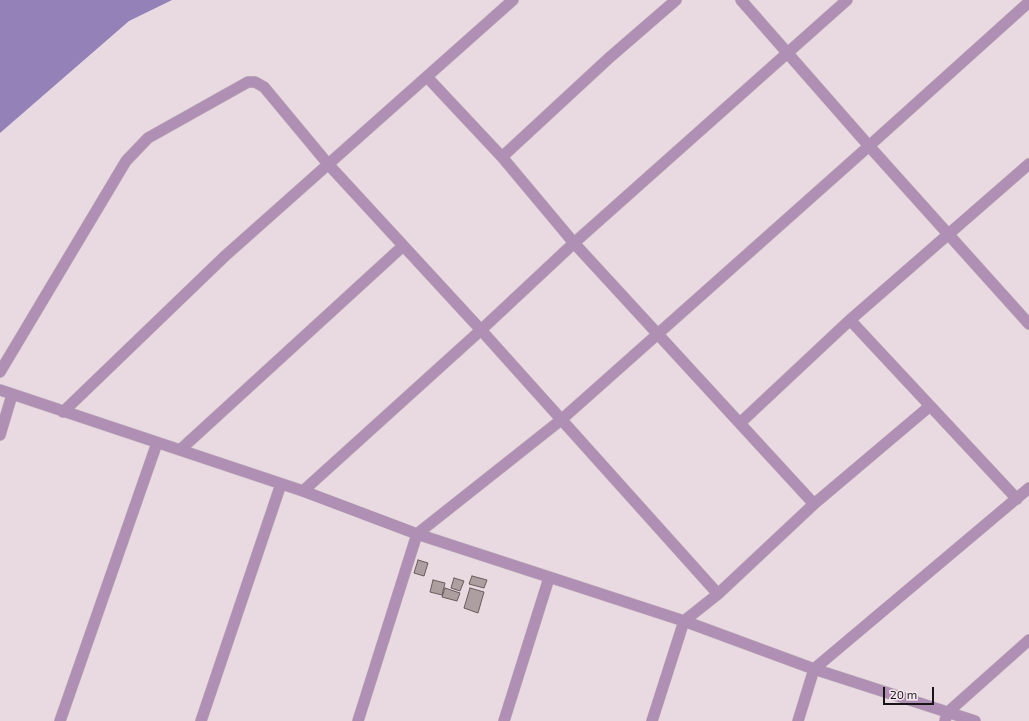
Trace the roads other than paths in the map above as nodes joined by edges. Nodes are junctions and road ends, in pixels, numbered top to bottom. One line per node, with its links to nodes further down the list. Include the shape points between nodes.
1 (513, 0): 7 (street)
2 (676, 0): 9 (street)
3 (742, 0): 6 (street)
4 (847, 0): 6 (street)
5 (1029, 2): 8 (street)
6 (788, 53): 8 (street); 13 (street)
7 (427, 77): 9 (street); 10 (street)
8 (870, 146): 12 (street); 18 (street)
9 (502, 157): 13 (street)
10 (328, 164): 14 (street); 19 (street, via 264,88 255,82 248,82 148,138 126,161); 23 (street, via 226,256)
11 (1029, 164): 12 (street)
12 (948, 233): 15 (street); 16 (street)
13 (574, 243): 17 (street); 18 (street)
14 (402, 246): 17 (street); 28 (street)
15 (1028, 319)
16 (850, 320): 22 (street); 25 (street)
17 (481, 330): 24 (street); 31 (street)
18 (658, 333): 24 (street); 25 (street)
19 (0, 372)
20 (0, 390): 21 (street)
21 (12, 395): 23 (street); 26 (street)
22 (930, 406): 32 (street); 33 (street)
23 (63, 412): 27 (street)
24 (561, 420): 34 (street); 36 (street)
25 (740, 423): 33 (street)
26 (0, 435)
27 (157, 443): 28 (street); 41 (street)
28 (180, 450): 29 (street)
29 (281, 484): 31 (street); 42 (street)
30 (1029, 488): 32 (street)
31 (303, 491): 34 (street)
32 (1017, 499): 39 (street)
33 (814, 504): 36 (street)
34 (417, 534): 35 (street); 43 (street)
35 (549, 578): 37 (street); 44 (street)
36 (718, 594): 37 (street)
37 (684, 621): 39 (street); 45 (street)
38 (1029, 640): 40 (street)
39 (814, 670): 40 (street); 46 (street)
40 (946, 717): 47 (street)
41 (60, 721)
42 (201, 721)
43 (358, 721)
44 (504, 721)
45 (652, 721)
46 (798, 721)
47 (975, 721)

